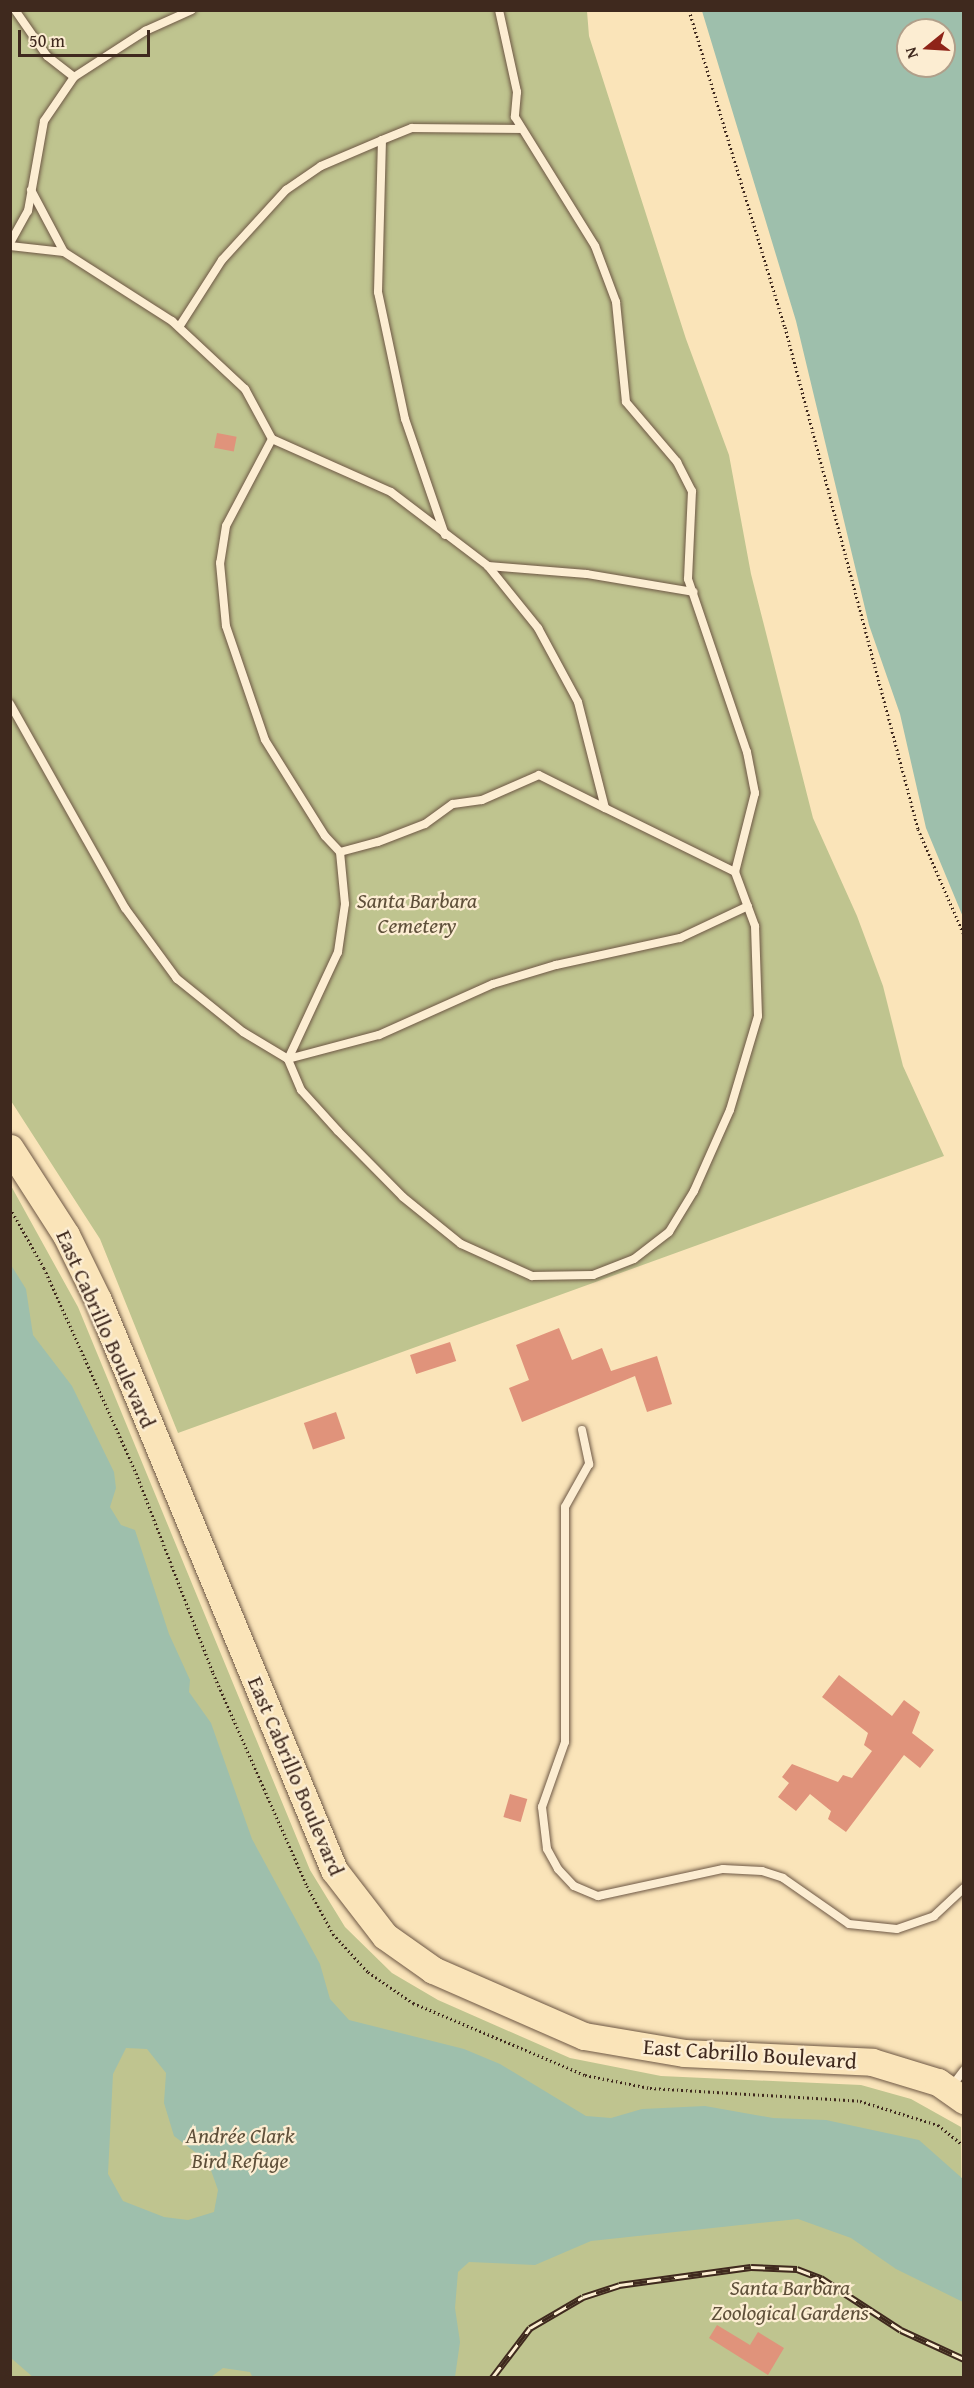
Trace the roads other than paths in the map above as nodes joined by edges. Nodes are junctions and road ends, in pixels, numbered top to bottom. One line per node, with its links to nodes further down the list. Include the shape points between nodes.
1 (15, 10): 4 (lane, via 47,56)
2 (192, 10): 4 (lane, via 145,31)
3 (499, 10): 5 (lane, via 517,92 515,117)
4 (74, 77): 7 (lane, via 44,121)
5 (521, 129): 6 (lane, via 412,128); 14 (lane, via 596,246 616,302 626,402 677,462 692,491 688,579)
6 (382, 140): 10 (lane, via 321,166 286,190 222,260); 12 (lane, via 378,292 405,419)
7 (31, 190): 8 (lane, via 28,211); 9 (lane)
8 (10, 244): 9 (lane)
9 (64, 252): 10 (lane)
10 (179, 327): 11 (lane, via 245,389)
11 (272, 439): 12 (lane, via 391,492); 17 (lane, via 226,526 220,563 226,626 265,740 292,789)
12 (445, 535): 13 (lane)
13 (488, 566): 14 (lane, via 587,574); 16 (lane, via 538,628 579,702)
14 (693, 592): 18 (lane, via 747,752 755,793)
15 (10, 704): 20 (lane, via 124,908 177,979 243,1032)
16 (605, 808): 17 (lane, via 539,776 482,800 453,804 425,824); 18 (lane)
17 (340, 852): 20 (lane, via 345,904 338,952)
18 (735, 872): 19 (lane)
19 (748, 906): 20 (lane, via 680,938 545,968 493,984 379,1035); 20 (lane, via 755,926 758,1016 730,1110 694,1191 669,1232 634,1259 593,1275 532,1276 461,1244 403,1197 338,1131 301,1090)
20 (288, 1059)
21 (10, 1148): 24 (main road, East Cabrillo Boulevard, via 66,1235 98,1300 334,1870 385,1936 433,1970 584,2036 684,2053 872,2062)
22 (582, 1430): 23 (lane, via 589,1464 565,1507 565,1742 542,1807 547,1849 558,1869 574,1886 598,1896 723,1869 762,1871 783,1878 849,1923 897,1929 934,1916)
23 (963, 1888)
24 (959, 2087)

